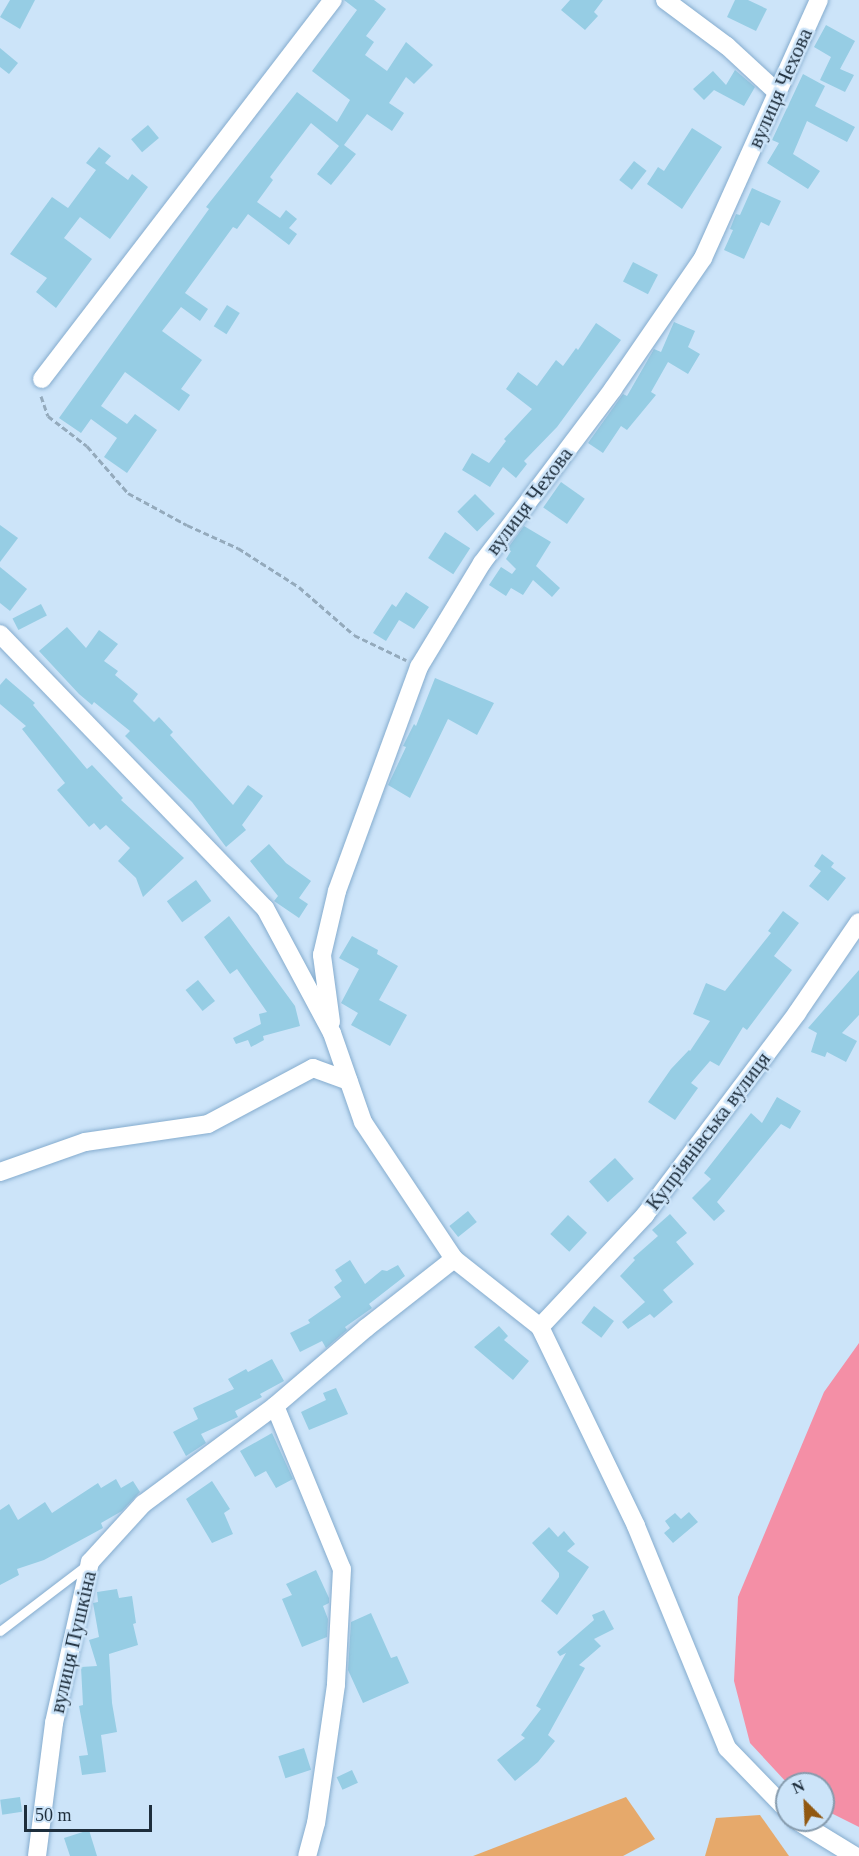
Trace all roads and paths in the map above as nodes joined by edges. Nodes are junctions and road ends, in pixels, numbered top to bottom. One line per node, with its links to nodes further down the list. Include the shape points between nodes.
1 (333, 0): 5 (street)
2 (665, 0): 4 (street, via 727,46)
3 (819, 0): 4 (street, вулиця Чехова)
4 (778, 93): 7 (street, вулиця Чехова, via 704,258 614,389 482,563)
5 (42, 379): 7 (path, via 41,401 48,416 87,446 128,493 238,548 299,587 354,635)
6 (0, 634): 9 (street, via 266,908)
7 (419, 667): 9 (street, вулиця Чехова, via 337,891 322,955)
8 (859, 922): 13 (street, Купріянівська вулиця, via 797,1012 645,1215)
9 (332, 1033): 10 (street)
10 (349, 1081): 11 (street, via 313,1068 208,1124 85,1142); 12 (street, via 363,1122)
11 (0, 1172)
12 (454, 1259): 13 (street); 14 (street, вулиця Пушкіна)
13 (540, 1327): 17 (street, via 636,1526 727,1748)
14 (274, 1406): 15 (street, вулиця Пушкіна, via 142,1504); 20 (street, via 342,1569 336,1684 316,1823)
15 (90, 1562): 16 (lane); 19 (street, вулиця Пушкіна, via 54,1723)
16 (0, 1631)
17 (775, 1798)
18 (816, 1832): 21 (street)
19 (37, 1856)
20 (307, 1856)
21 (855, 1856)

